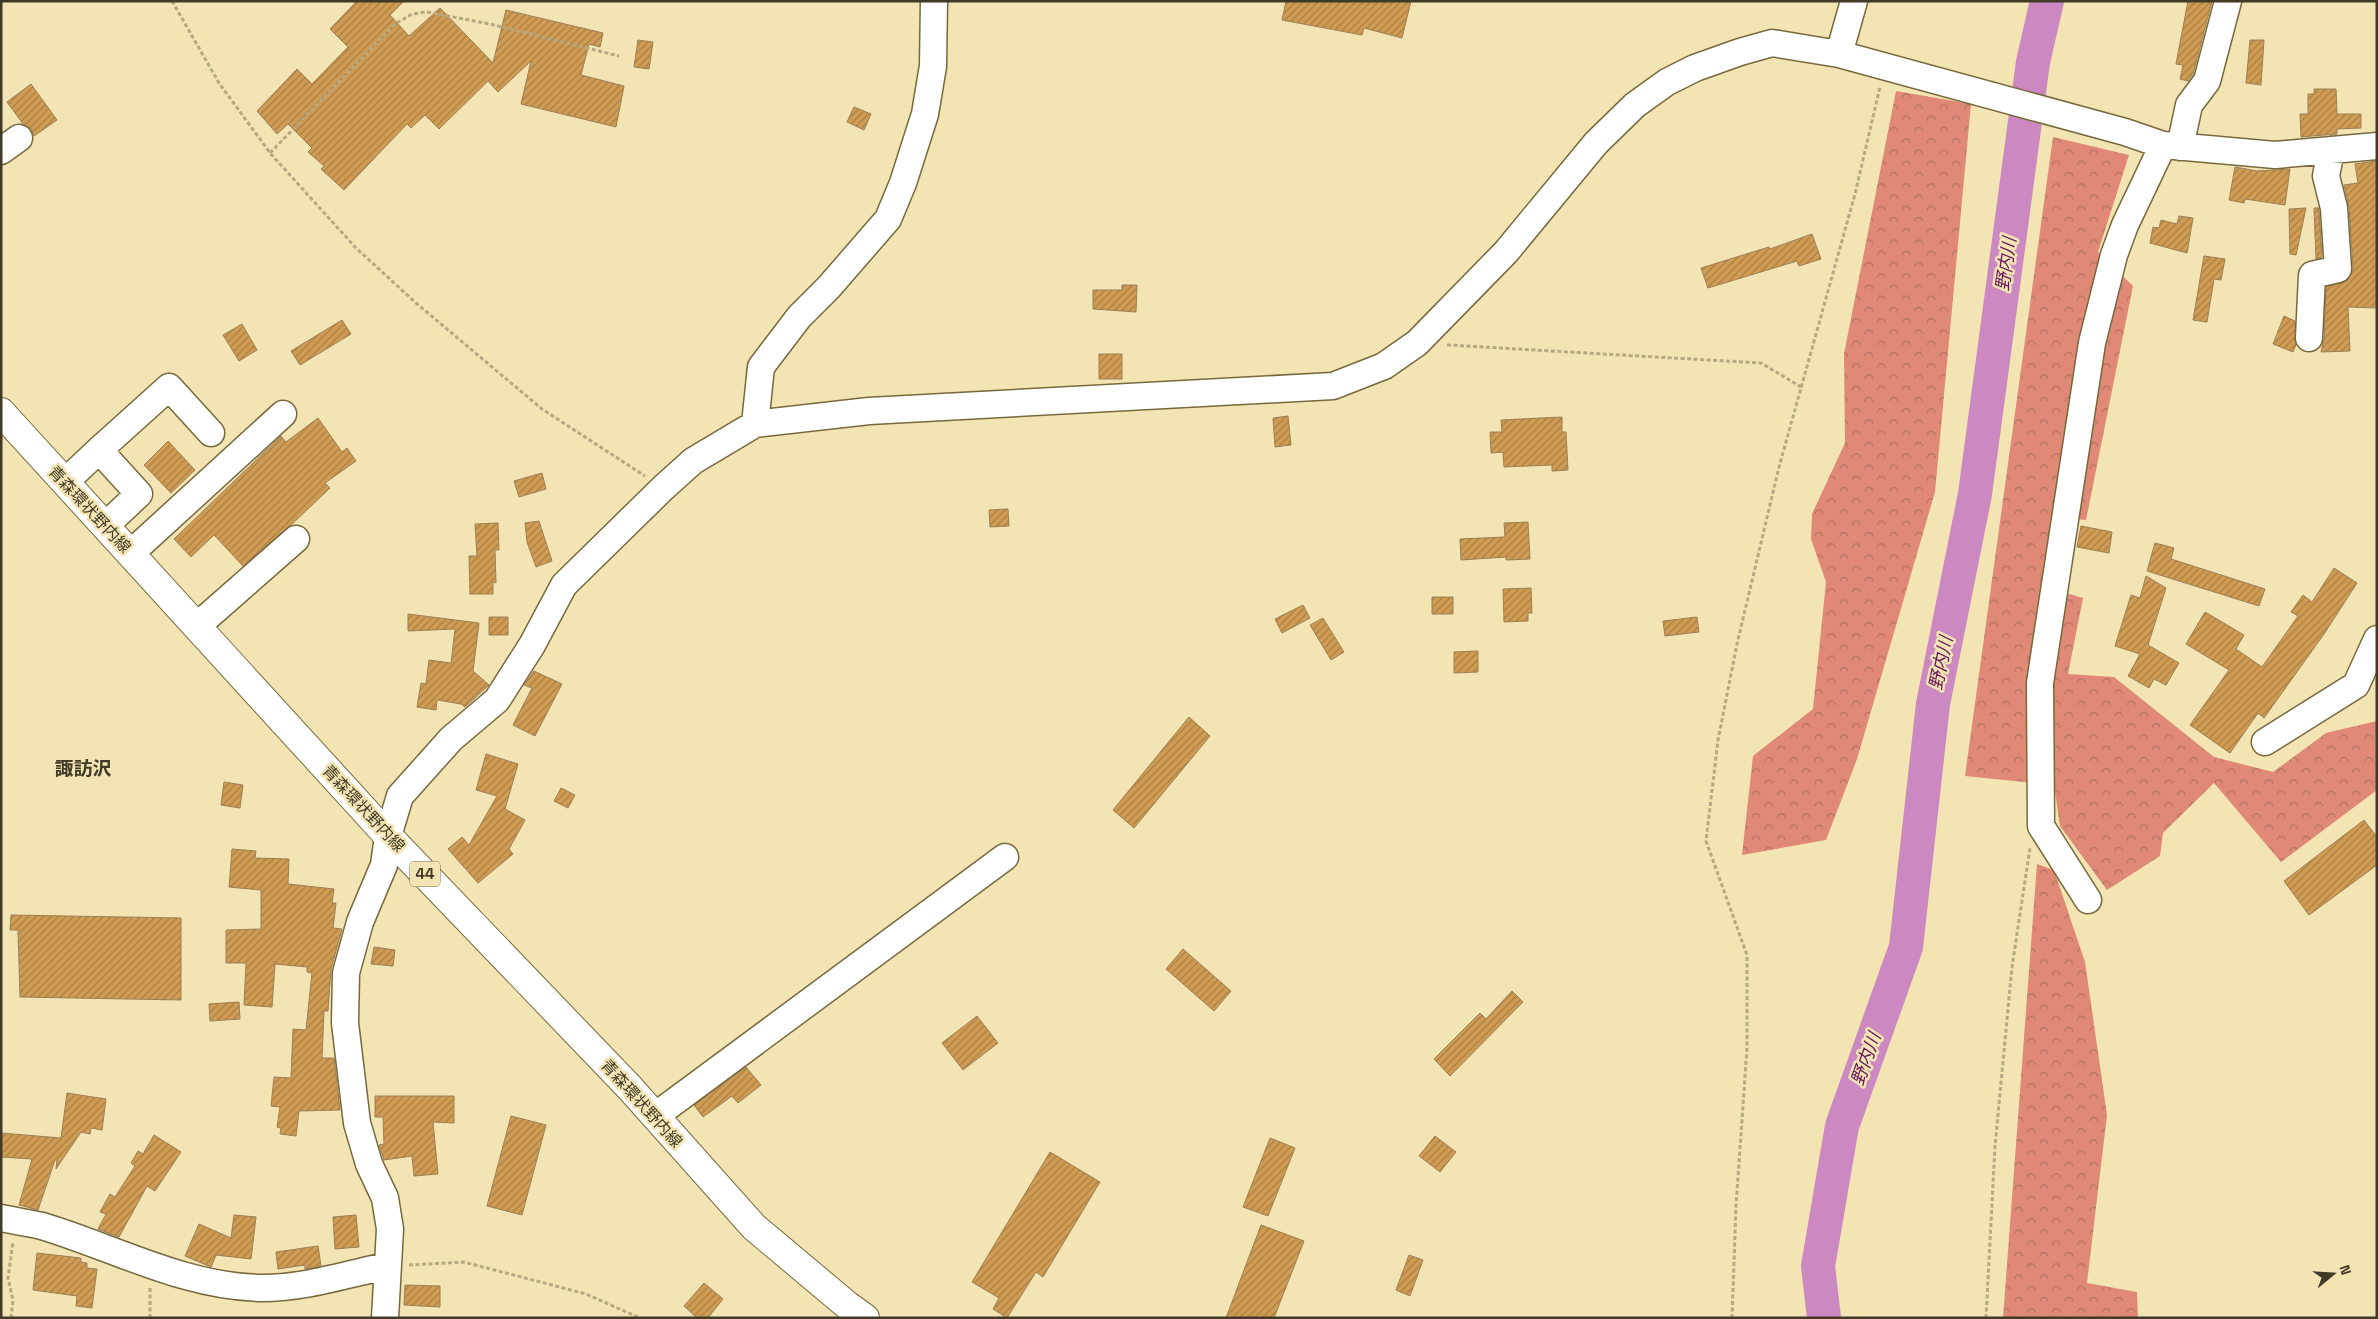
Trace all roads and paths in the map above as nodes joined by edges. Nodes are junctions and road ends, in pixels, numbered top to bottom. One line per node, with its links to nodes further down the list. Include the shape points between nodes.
1 (172, 1): 11 (path, via 219,83)
2 (934, 1): 17 (street, via 933,66 925,114 888,219 829,288 799,317 761,367)
3 (1854, 1): 5 (street)
4 (2228, 1): 8 (street, via 2208,81 2189,104)
5 (1839, 54): 7 (street); 13 (street, via 1772,43 1695,68 1667,82 1635,105 1596,143 1506,252)
6 (619, 56): 11 (path, via 490,24 427,12 412,14 395,24)
7 (1890, 68): 8 (street); 14 (path)
8 (2171, 146): 10 (street, via 2275,155); 28 (street, via 2125,225 2114,255 2092,343 2040,683)
9 (2377, 146): 10 (street)
10 (2331, 150): 12 (street, via 2326,176 2334,208 2338,269 2312,275)
11 (270, 154): 21 (path, via 356,248 416,303 542,409)
12 (2309, 338)
13 (1416, 343): 14 (path, via 1761,362); 17 (street, via 1384,366 1333,386 869,411)
14 (1801, 387): 41 (path, via 1778,467 1737,644 1718,740 1706,841 1747,955 1747,1048)
15 (1, 412): 20 (main road, 青森環状野内線 / 44)
16 (283, 414): 24 (street)
17 (755, 424): 21 (street, via 693,461)
18 (211, 433): 19 (street, via 169,387)
19 (99, 450): 20 (street); 22 (street, via 139,494)
20 (65, 482): 22 (main road, 青森環状野内線 / 44)
21 (663, 488): 29 (street, via 564,585 532,645 497,700 452,739 400,796)
22 (105, 526): 24 (main road, 青森環状野内線 / 44)
23 (296, 539): 25 (street)
24 (130, 553): 25 (main road, 青森環状野内線 / 44)
25 (196, 626): 29 (main road, 青森環状野内線 / 44)
26 (2377, 639): 27 (street, via 2356,685)
27 (2265, 742)
28 (2042, 826): 31 (street); 42 (path, via 2030,843 2012,967 1995,1146)
29 (388, 836): 32 (main road, 青森環状野内線 / 44); 35 (street, via 384,866 360,922 346,973 345,1023 357,1123 369,1164 385,1198 390,1229)
30 (1005, 857): 32 (street)
31 (2088, 900)
32 (655, 1116): 40 (main road, 青森環状野内線 / 44, via 754,1227)
33 (9, 1220): 34 (street, via 41,1226); 36 (path)
34 (154, 1266): 35 (street, via 222,1284 261,1288 299,1286); 37 (path, via 149,1292)
35 (386, 1266): 38 (street); 39 (path, via 464,1262 586,1294)
36 (11, 1318)
37 (150, 1318)
38 (385, 1318)
39 (640, 1318)
40 (865, 1318)
41 (1732, 1318)
42 (1986, 1318)

